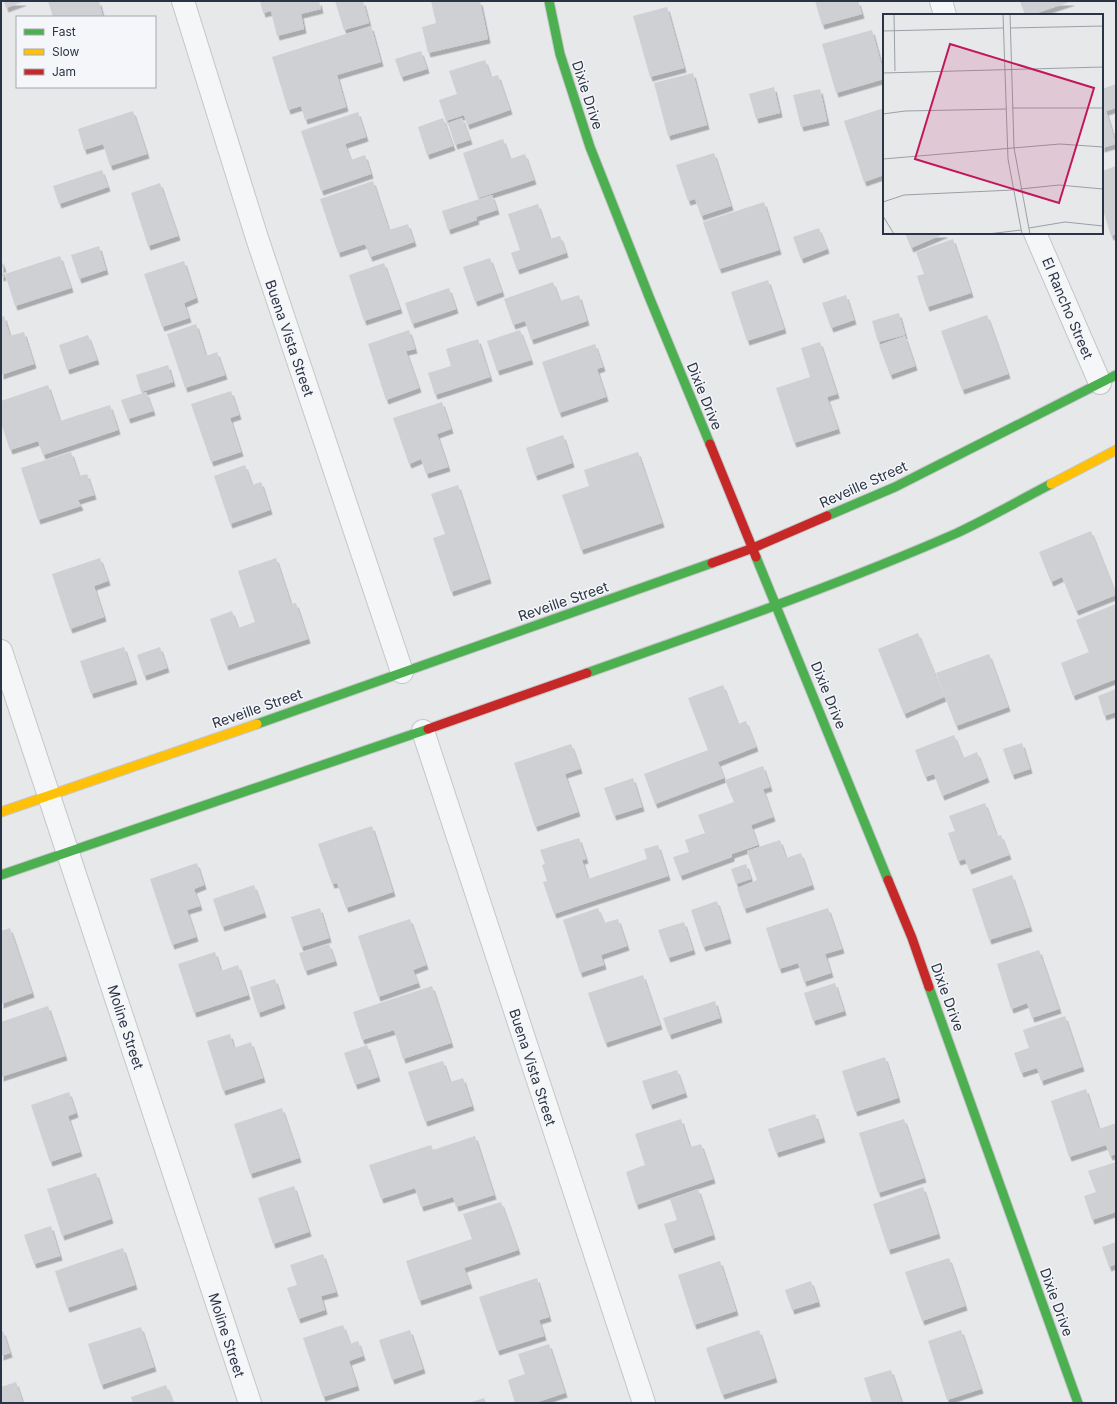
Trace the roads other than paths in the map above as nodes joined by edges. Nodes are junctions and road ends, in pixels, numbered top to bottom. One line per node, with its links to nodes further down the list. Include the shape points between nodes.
1 (184, 1): 11 (street, Buena Vista Street, via 257,238)
2 (549, 1): 8 (main road, Dixie Drive, via 560,54 590,147)
3 (941, 1): 4 (street)
4 (945, 14)
5 (1036, 234): 6 (street, El Rancho Street)
6 (1108, 379): 8 (main road, Reveille Street, via 895,487)
7 (1116, 450): 9 (main road, via 959,532)
8 (753, 548): 9 (main road, Dixie Drive); 11 (main road, Reveille Street)
9 (777, 606): 12 (main road); 19 (main road, Dixie Drive, via 912,938)
10 (1, 651): 13 (street, Moline Street)
11 (402, 672): 13 (main road, Reveille Street)
12 (422, 731): 15 (main road); 18 (street, Buena Vista Street)
13 (50, 796): 14 (main road, Reveille Street); 15 (street, Moline Street)
14 (1, 812)
15 (68, 852): 16 (main road); 17 (street, Moline Street)
16 (1, 875)
17 (250, 1403)
18 (644, 1403)
19 (1078, 1403)

